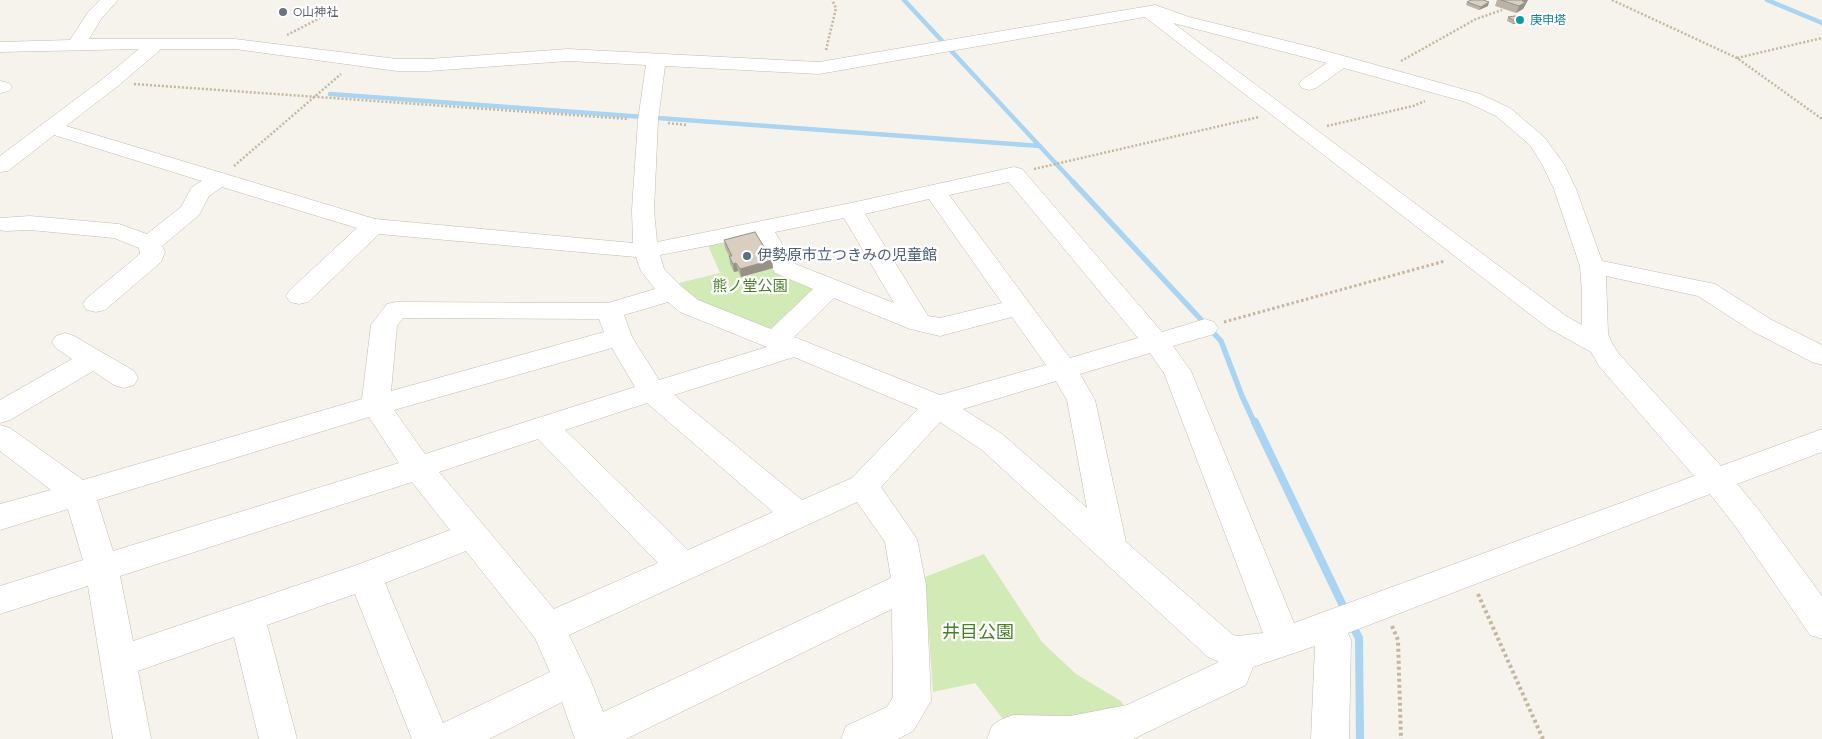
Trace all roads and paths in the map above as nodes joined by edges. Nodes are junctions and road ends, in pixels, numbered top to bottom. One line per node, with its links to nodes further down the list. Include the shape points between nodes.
1 (110, 0): 9 (street, via 94,16)
2 (832, 0): 17 (path, via 836,8 828,46)
3 (1612, 0): 12 (path)
4 (1147, 5): 15 (street, via 1183,21); 17 (street, via 947,47); 22 (street, via 1154,17)
5 (1502, 10): 16 (path, via 1476,18)
6 (326, 15): 10 (path)
7 (1822, 38): 12 (path)
8 (157, 43): 9 (street); 10 (street); 18 (street)
9 (77, 44): 11 (street)
10 (264, 46): 13 (street)
11 (0, 47)
12 (1737, 58): 23 (path)
13 (357, 61): 14 (street, via 429,65 568,56); 21 (path)
14 (656, 61): 17 (street); 24 (street)
15 (1341, 61): 19 (street); 20 (street)
16 (1401, 61)
17 (819, 68)
18 (111, 82): 21 (path); 25 (street)
19 (1309, 84)
20 (1451, 91): 26 (path, via 1413,106); 38 (street, via 1491,105 1538,141 1565,189)
21 (312, 97): 24 (path); 29 (path)
22 (1280, 112): 26 (street); 28 (path)
23 (1822, 119)
24 (648, 120): 36 (street, via 643,210)
25 (52, 128): 27 (street); 29 (street)
26 (1304, 130): 37 (street)
27 (0, 166)
28 (1014, 174): 30 (street); 48 (street)
29 (219, 179): 33 (street); 35 (street, via 200,192 191,210)
30 (935, 192): 31 (street); 43 (street)
31 (851, 210): 34 (street); 45 (street)
32 (2, 222): 35 (street, via 119,230)
33 (373, 226): 36 (street); 41 (street)
34 (761, 229): 36 (street); 39 (street, via 784,268)
35 (149, 244): 42 (street, via 152,257)
36 (646, 251): 40 (street, via 653,271)
37 (1468, 254): 46 (path); 51 (street, via 1557,322)
38 (1592, 266): 51 (street, via 1595,334); 52 (street, via 1706,290 1761,325)
39 (829, 288): 45 (street); 50 (street)
40 (672, 292): 44 (street); 50 (street, via 689,306)
41 (300, 296)
42 (96, 304)
43 (1018, 307): 45 (street, via 940,327); 54 (street)
44 (609, 311): 47 (street); 57 (street, via 396,310 384,325)
45 (919, 323)
46 (1205, 328): 48 (street)
47 (619, 338): 56 (street); 57 (street)
48 (1156, 341): 54 (street); 82 (street, via 1177,371)
49 (65, 342): 53 (street)
50 (785, 344): 56 (street); 58 (street)
51 (1600, 346): 64 (street, via 1608,360)
52 (1822, 356)
53 (91, 360): 55 (street); 59 (street)
54 (1062, 368): 58 (street); 70 (street, via 1081,400)
55 (124, 378)
56 (652, 392): 60 (street); 67 (street)
57 (376, 405): 63 (street); 66 (street)
58 (938, 406): 65 (street); 70 (street, via 992,442)
59 (0, 413)
60 (543, 426): 63 (street); 71 (street)
61 (0, 436): 66 (street)
62 (1822, 440): 64 (street)
63 (418, 468): 69 (street); 72 (street)
64 (1717, 481): 73 (street); 80 (street)
65 (863, 486): 67 (street); 75 (street, via 901,539)
66 (79, 494): 68 (street); 72 (street)
67 (798, 514): 71 (street)
68 (0, 516)
69 (474, 535): 74 (street); 81 (street)
70 (1110, 546): 83 (street, via 1222,646)
71 (683, 567): 81 (street)
72 (102, 568): 76 (street); 84 (street)
73 (1469, 574): 77 (street); 95 (path)
74 (365, 576): 78 (street); 89 (street)
75 (909, 585): 86 (street); 91 (street, via 912,701 900,719)
76 (0, 600)
77 (1379, 607): 79 (street); 94 (path, via 1398,640)
78 (247, 617): 84 (street); 88 (street)
79 (1333, 623): 82 (street); 93 (street)
80 (1822, 624)
81 (548, 628): 85 (street)
82 (1284, 642): 83 (street, via 1255,651)
83 (1238, 652): 92 (street, via 1233,673 1130,722 1070,734 1013,734)
84 (119, 662): 87 (street)
85 (572, 679): 86 (street); 90 (street)
86 (593, 737)
87 (132, 739)
88 (278, 739)
89 (431, 739)
90 (450, 739)
91 (860, 739)
92 (1006, 739)
93 (1330, 739)
94 (1401, 739)
95 (1543, 739)

